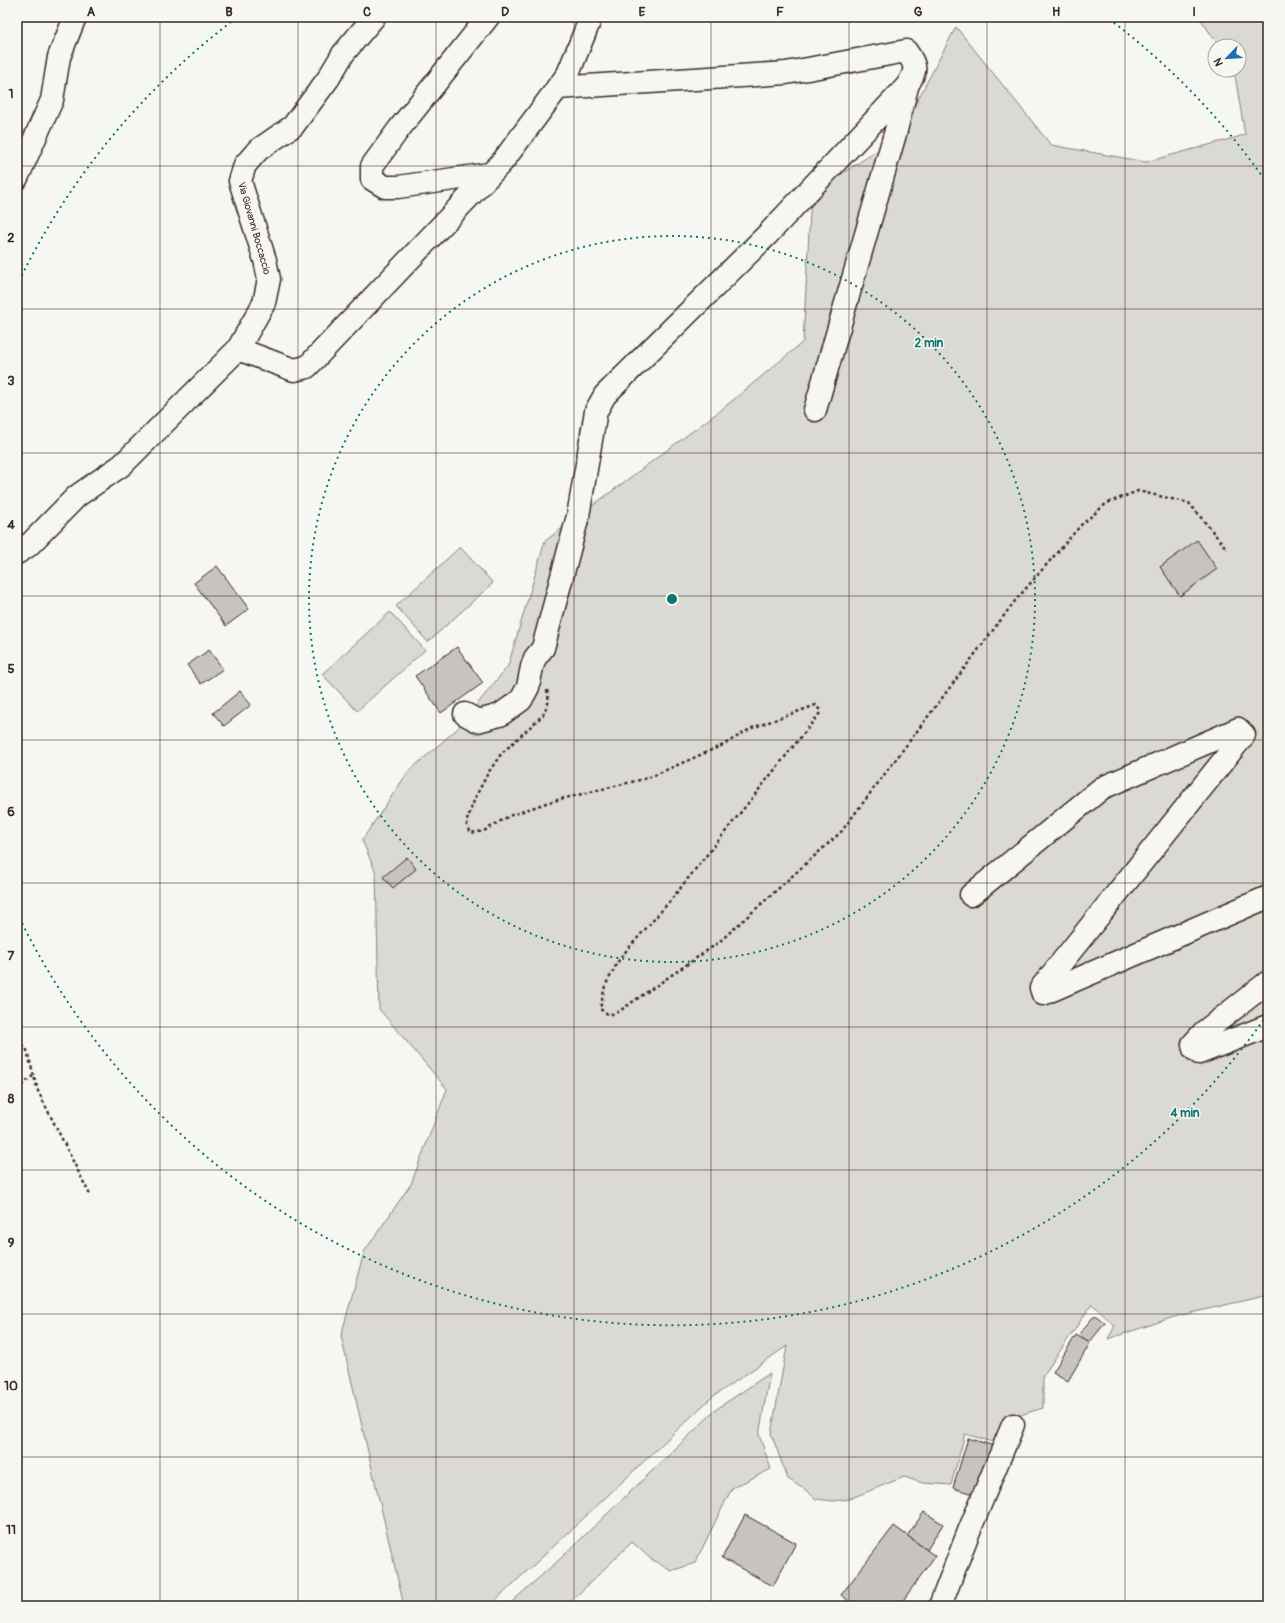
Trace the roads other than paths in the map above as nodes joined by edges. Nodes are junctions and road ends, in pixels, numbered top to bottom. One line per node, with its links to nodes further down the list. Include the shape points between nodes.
1 (75, 17): 8 (street, via 59,57 52,100)
2 (374, 17): 9 (street, Via Giovanni Boccaccio, via 343,54 293,126 258,150 245,165 240,181 269,279 264,303)
3 (488, 17): 7 (street, via 372,166 372,179 384,187 398,188)
4 (591, 17): 6 (street, via 568,74)
5 (907, 86): 6 (street, via 914,75 915,63 906,51 786,73); 10 (street); 12 (street, via 767,235 605,395 596,411 576,523 543,648 532,667 528,687 521,700 500,715 478,721)
6 (557, 88): 7 (street, via 502,161)
7 (489, 174): 9 (street, via 307,367 294,370)
8 (17, 178)
9 (238, 349): 11 (street, Via Giovanni Boccaccio, via 122,465 77,496 28,546)
10 (815, 410)
11 (17, 553)
12 (465, 714)
13 (971, 896): 14 (street, via 1102,788 1238,729 1244,734 1040,988 1043,994)
14 (1268, 897)
15 (1268, 982): 16 (street, via 1204,1032 1194,1044 1194,1049 1199,1053)
16 (1268, 1026)
17 (1014, 1425): 18 (street)
18 (940, 1606)

